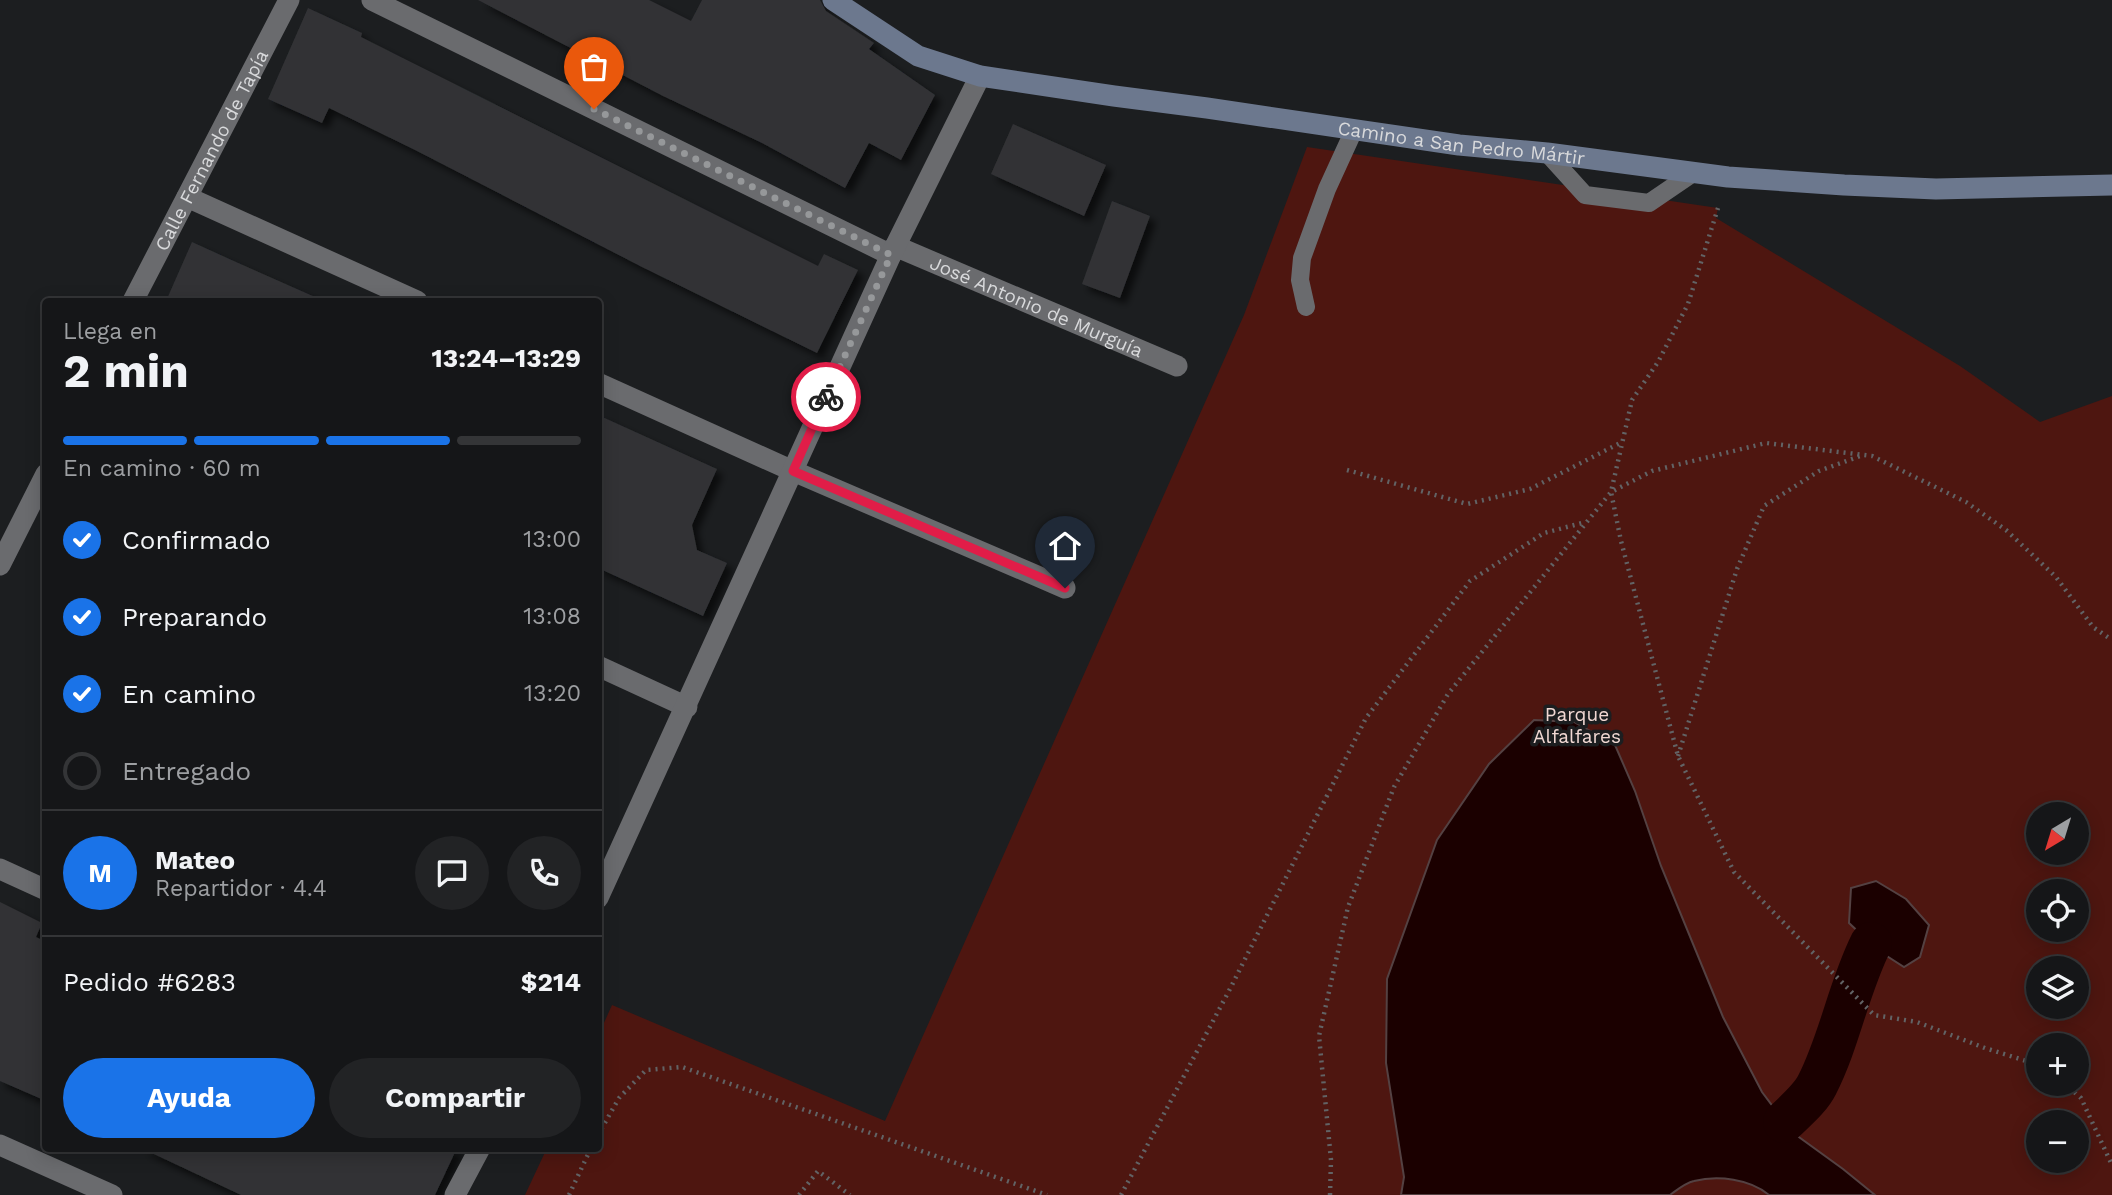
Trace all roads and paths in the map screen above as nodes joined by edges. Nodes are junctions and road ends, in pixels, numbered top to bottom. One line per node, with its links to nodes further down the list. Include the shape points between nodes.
1 (289, 0): 10 (street, Calle Fernando de Tapía)
2 (372, 0): 11 (street, José Antonio de Murguía)
3 (833, 0): 4 (street, Camino a San Pedro Mártir, via 918,56)
4 (980, 76): 5 (street, Camino a San Pedro Mártir); 11 (street)
5 (1354, 130): 6 (street, Camino a San Pedro Mártir); 14 (lane, via 1302,258 1300,280)
6 (1547, 153): 7 (street, Camino a San Pedro Mártir); 7 (lane, via 1585,195 1649,203)
7 (1693, 173): 8 (street, Camino a San Pedro Mártir)
8 (1728, 177): 9 (street, Camino a San Pedro Mártir, via 1936,189); 17 (path, via 1688,304 1632,400)
9 (2112, 185)
10 (187, 197): 12 (street, Calle Fernando de Tapía); 13 (street)
11 (893, 251): 15 (street, José Antonio de Murguía); 20 (street)
12 (135, 298)
13 (410, 298)
14 (1306, 307)
15 (1177, 366)
16 (602, 385): 20 (street)
17 (1622, 442): 19 (path, via 1530,489 1467,504); 22 (path)
18 (1864, 455): 22 (path, via 1766,443 1652,471); 26 (path, via 1966,502 2006,530 2056,577 2093,627); 29 (path, via 1819,471 1764,506 1737,569)
19 (1347, 470)
20 (793, 471): 25 (street); 28 (street)
21 (42, 482): 24 (street)
22 (1611, 492): 23 (path); 29 (path)
23 (1587, 522): 47 (path, via 1544,533 1470,581 1366,718); 48 (path, via 1448,694 1394,787 1348,907 1320,1036)
24 (0, 565)
25 (1065, 588)
26 (2112, 640)
27 (602, 669): 28 (street)
28 (687, 707): 32 (street)
29 (1678, 756): 33 (path, via 1734,873 1874,1015 1917,1022)
30 (0, 869): 31 (street)
31 (42, 888)
32 (602, 889)
33 (2026, 1061)
34 (2079, 1096): 39 (path)
35 (602, 1128): 40 (path, via 619,1098 646,1070 682,1067)
36 (0, 1145): 41 (street)
37 (478, 1152): 42 (street)
38 (589, 1152): 43 (path)
39 (2112, 1165)
40 (1040, 1194): 46 (path)
41 (112, 1195)
42 (455, 1195)
43 (569, 1195)
44 (799, 1195): 45 (path, via 818,1171)
45 (850, 1195)
46 (1047, 1195)
47 (1121, 1195)
48 (1330, 1195)

